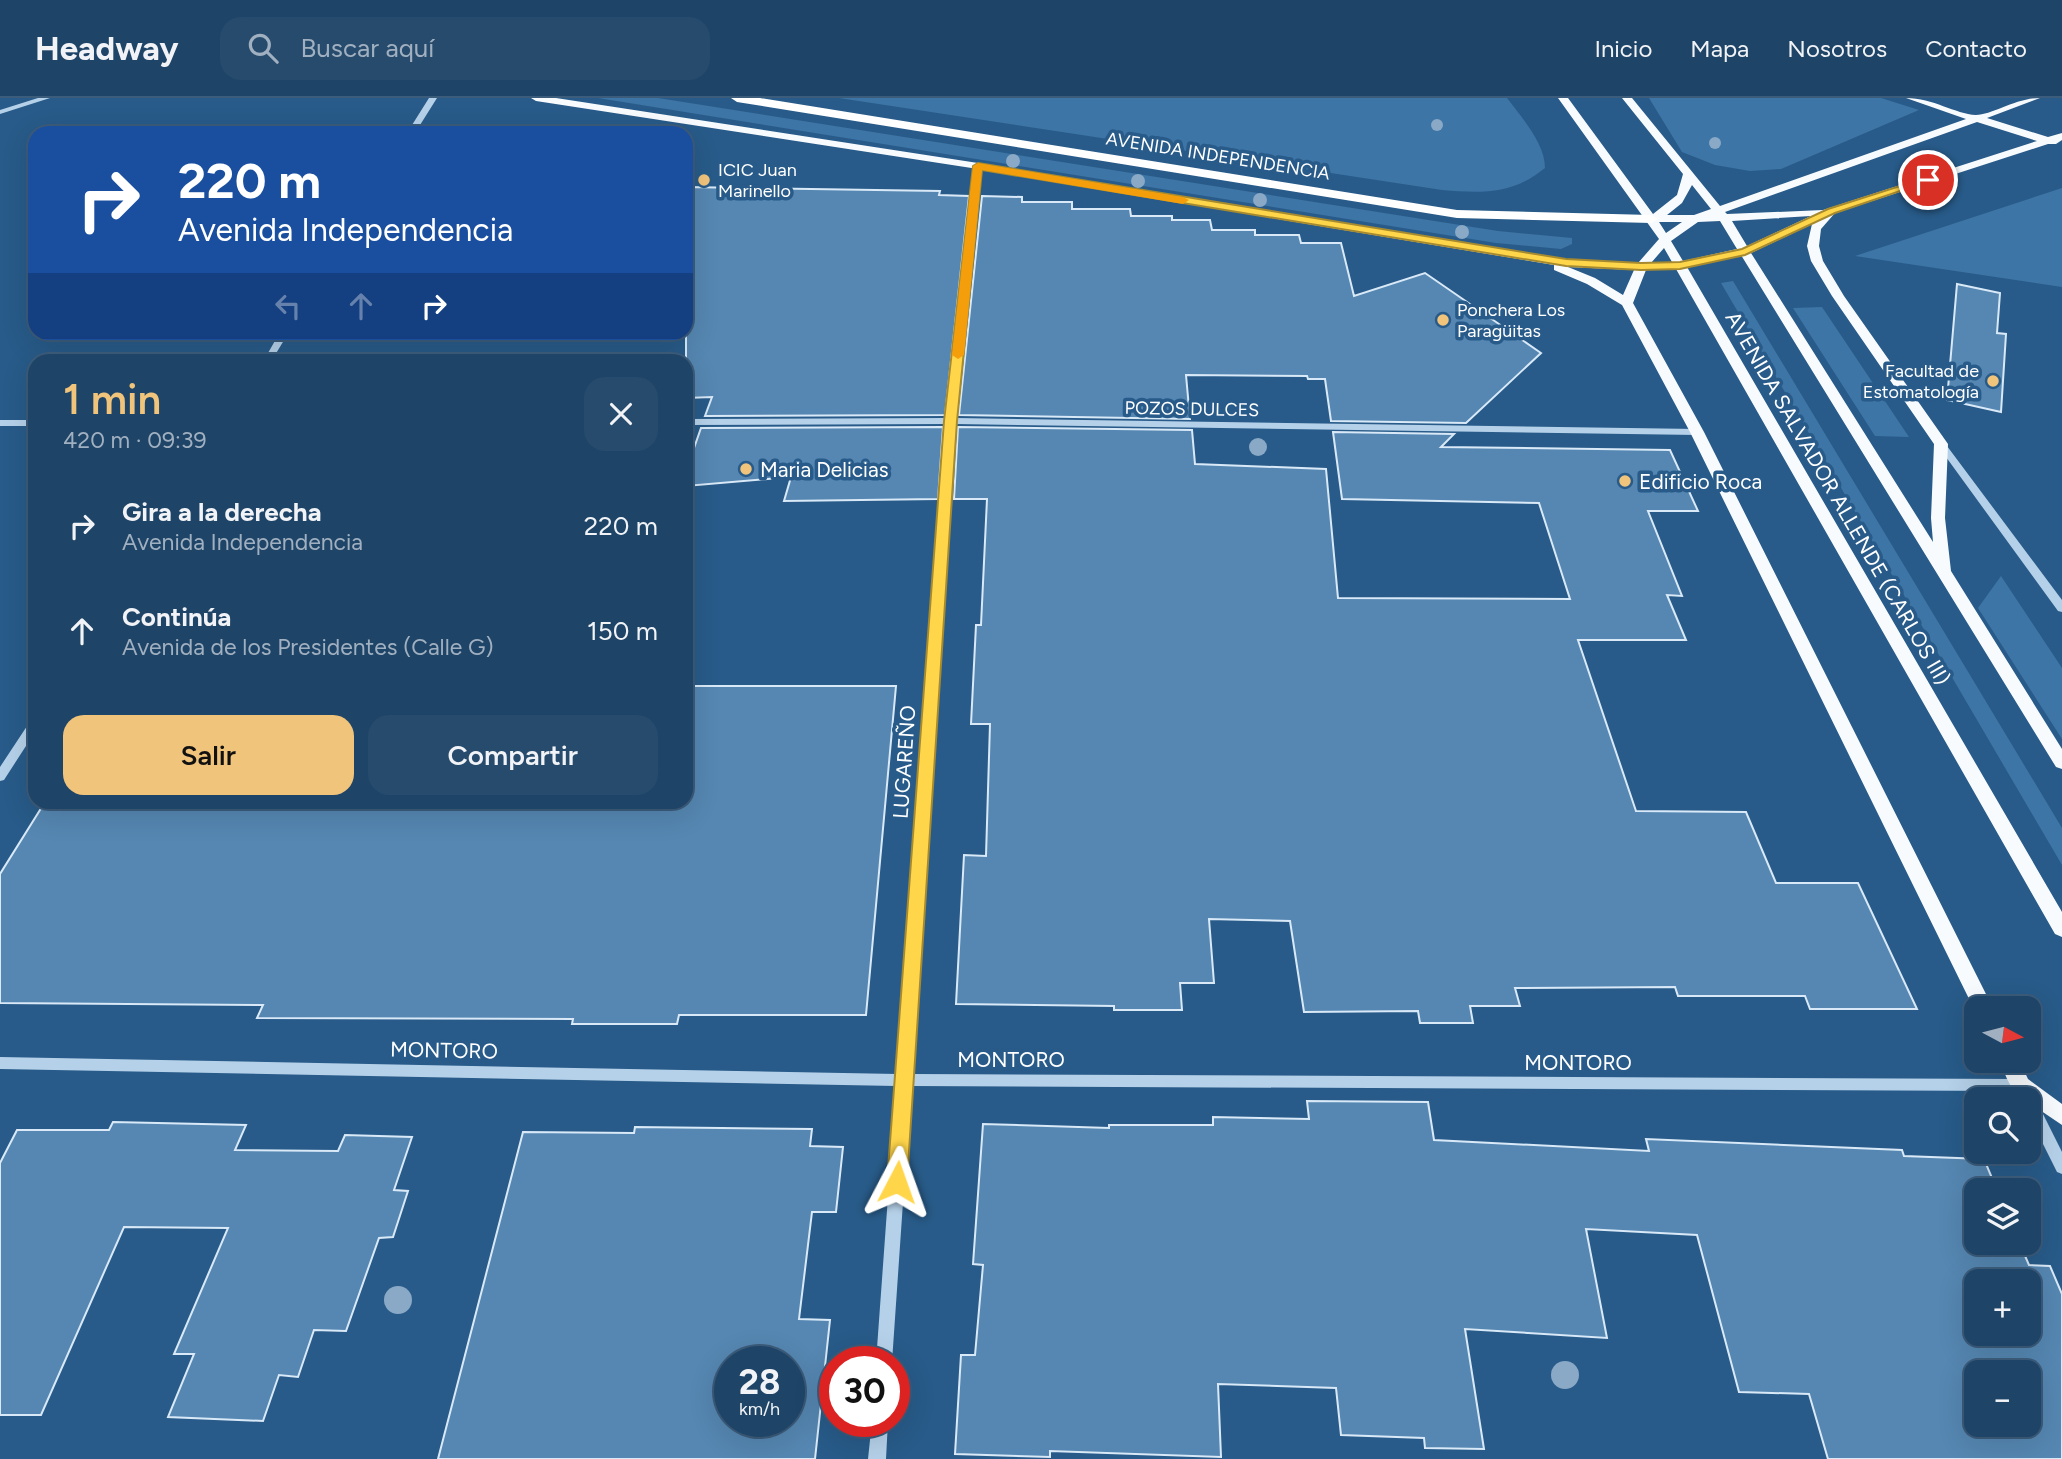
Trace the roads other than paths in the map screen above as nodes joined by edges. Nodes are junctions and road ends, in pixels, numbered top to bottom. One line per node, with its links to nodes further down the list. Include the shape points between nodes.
1 (46, 98): 9 (street)
2 (433, 98): 11 (street)
3 (536, 98): 15 (main road)
4 (737, 98): 20 (highway, AVENIDA INDEPENDENCIA, via 1457,214)
5 (1563, 98): 20 (main road, AVENIDA SALVADOR ALLENDE (CARLOS III))
6 (1627, 98): 16 (main road)
7 (1912, 98): 10 (main road)
8 (2035, 98): 10 (main road)
9 (0, 112)
10 (1976, 119): 13 (main road); 18 (main road)
11 (415, 126)
12 (2062, 136): 13 (main road)
13 (2050, 141): 14 (main road); 17 (main road)
14 (2062, 145)
15 (978, 166): 23 (main road); 27 (street, LUGAREÑO)
16 (1689, 174): 18 (main road); 20 (main road, via 1681,200)
17 (1831, 211): 18 (main road, AVENIDA INDEPENDENCIA); 22 (main road); 32 (main road, via 1815,228 1817,261)
18 (1721, 214): 19 (main road, AVENIDA INDEPENDENCIA); 22 (main road)
19 (1696, 218): 20 (main road, AVENIDA INDEPENDENCIA); 21 (main road)
20 (1651, 219): 21 (main road, AVENIDA SALVADOR ALLENDE (CARLOS III))
21 (1664, 239): 24 (main road, AVENIDA SALVADOR ALLENDE (CARLOS III)); 25 (main road)
22 (1745, 251): 24 (main road); 33 (main road)
23 (1521, 256): 25 (main road); 26 (main road, via 1567,271)
24 (1680, 265): 25 (main road); 38 (main road, AVENIDA SALVADOR ALLENDE (CARLOS III))
25 (1641, 267): 26 (main road)
26 (1627, 303): 31 (main road)
27 (951, 421): 28 (street, POZOS DULCES); 31 (street, POZOS DULCES); 41 (street, LUGAREÑO)
28 (693, 422)
29 (0, 423): 30 (street)
30 (28, 423)
31 (1697, 432): 39 (main road)
32 (1941, 444): 33 (main road, via 1938,518); 34 (street)
33 (1944, 575): 36 (main road)
34 (2062, 608)
35 (28, 734): 37 (street)
36 (2062, 763)
37 (0, 777)
38 (2062, 929)
39 (1977, 996)
40 (0, 1063): 41 (street, MONTORO)
41 (904, 1080): 42 (street, MONTORO); 47 (street, LUGAREÑO)
42 (1964, 1094)
43 (2041, 1104): 44 (main road)
44 (2062, 1116)
45 (2041, 1125): 46 (street)
46 (2062, 1167)
47 (885, 1346)
48 (879, 1437): 49 (street)
49 (877, 1459)

